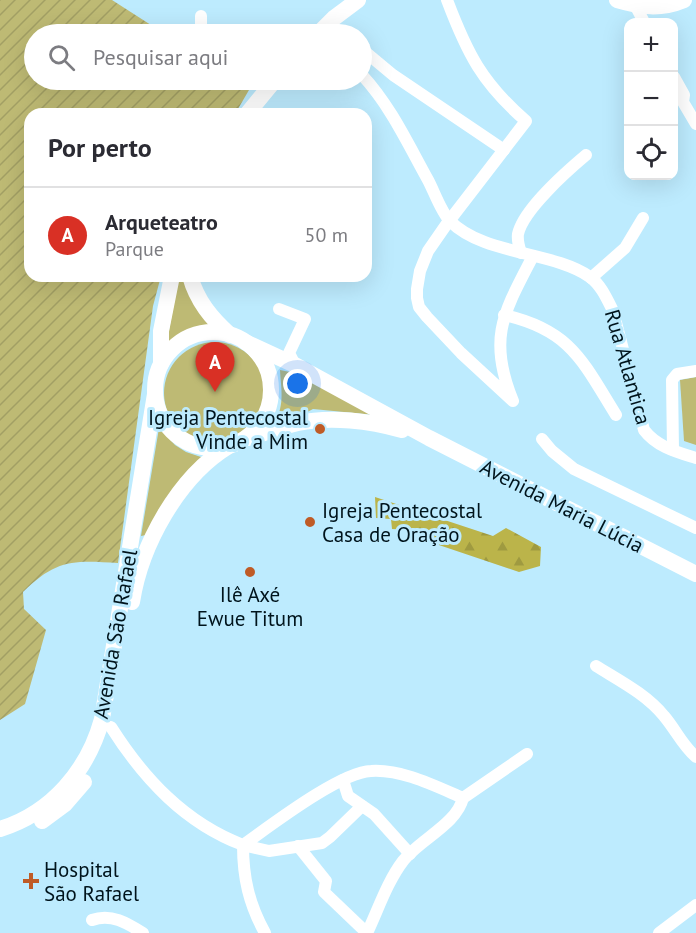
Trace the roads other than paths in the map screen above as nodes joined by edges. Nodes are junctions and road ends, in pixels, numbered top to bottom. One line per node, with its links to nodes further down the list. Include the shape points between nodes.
1 (358, 0): 9 (main road)
2 (447, 0): 16 (street, via 471,57 486,81 526,121)
3 (616, 0): 5 (main road)
4 (684, 0): 5 (main road, via 663,7)
5 (633, 3): 7 (street)
6 (201, 16): 8 (street)
7 (642, 18)
8 (201, 24)
9 (328, 24)
10 (372, 58): 16 (street)
11 (678, 84): 15 (street)
12 (372, 87): 19 (street)
13 (262, 90): 14 (main road)
14 (251, 108)
15 (696, 124)
16 (504, 150): 19 (street)
17 (586, 155): 20 (street, via 528,215 519,233 519,244)
18 (643, 218): 21 (street, via 625,248)
19 (449, 220): 20 (street, Rua Atlantica, via 483,240); 25 (street, via 420,271 419,307 513,401 501,363 499,342)
20 (527, 254): 21 (street, Rua Atlantica, via 576,269); 25 (street)
21 (591, 278): 36 (street, Rua Atlantica, via 613,311 644,430)
22 (171, 282): 27 (main road, via 161,331)
23 (192, 282): 26 (main road, via 214,321)
24 (279, 309): 28 (street, via 305,319 289,353)
25 (504, 315): 31 (street, via 539,325 573,350)
26 (238, 338): 27 (main road, via 211,332 193,336 180,342); 28 (main road, Avenida Maria Lúcia); 33 (main road, via 262,360 270,390 265,416)
27 (161, 364): 30 (main road)
28 (295, 365): 32 (main road, Avenida Maria Lúcia)
29 (696, 371): 36 (street, via 677,374 672,380)
30 (155, 394): 35 (main road, via 158,409 173,433 200,447); 47 (main road, Avenida São Rafael, via 97,736 81,769 62,790 23,820)
31 (616, 415)
32 (429, 438): 33 (main road, Avenida Maria Lúcia, via 388,426 326,420 300,423); 39 (main road, Avenida Maria Lúcia)
33 (245, 439): 35 (main road)
34 (542, 439): 38 (street, via 574,469)
35 (229, 446): 41 (main road, Avenida São Rafael, via 184,485 150,547 135,585)
36 (673, 450): 37 (street, Rua Atlantica)
37 (696, 458)
38 (696, 528)
39 (696, 574)
40 (596, 666): 43 (street, via 644,696)
41 (111, 727): 48 (main road, Avenida São Rafael, via 94,767 65,804 43,821); 49 (street, via 130,756 168,798 220,836)
42 (527, 754): 45 (street)
43 (696, 757)
44 (343, 780): 45 (street, via 367,771 394,773); 46 (street, via 348,796); 49 (street)
45 (462, 802): 51 (street, via 453,816)
46 (362, 806): 50 (street, via 322,843); 51 (street)
47 (0, 829)
48 (0, 839)
49 (243, 845): 50 (street, via 269,851); 55 (street, via 247,891)
50 (297, 846): 56 (street, via 326,881 324,892)
51 (410, 854): 56 (street, via 396,872)
52 (696, 905): 57 (street)
53 (92, 920): 54 (street, via 116,919)
54 (143, 933)
55 (265, 933)
56 (367, 933)
57 (659, 933)

